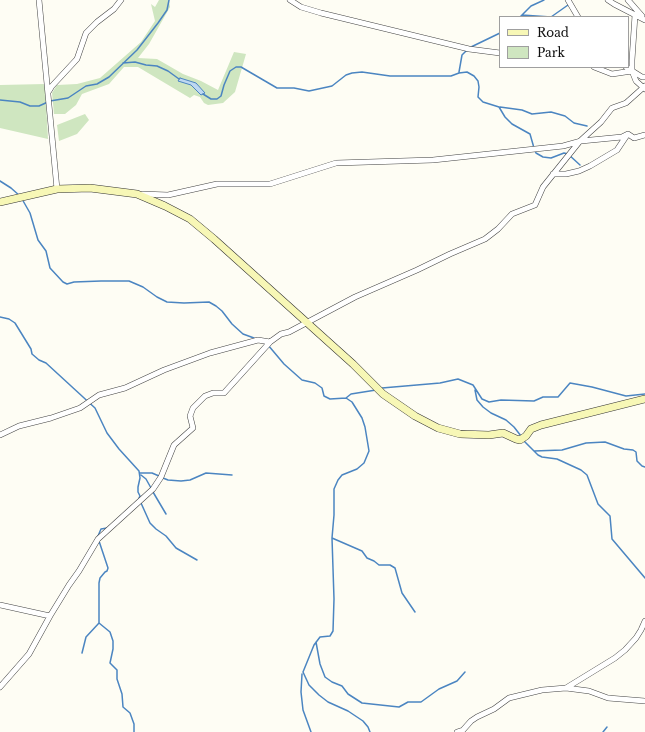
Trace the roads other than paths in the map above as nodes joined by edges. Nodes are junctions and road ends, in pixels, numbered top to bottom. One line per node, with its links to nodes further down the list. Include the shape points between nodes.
1 (39, 0): 16 (street)
2 (121, 0): 16 (street, via 86,33 78,59)
3 (290, 0): 10 (street, via 301,7 321,13 454,45)
4 (568, 0): 8 (street)
5 (608, 0): 7 (street)
6 (628, 0): 9 (street)
7 (635, 14): 9 (street); 13 (street)
8 (577, 16)
9 (644, 19)
10 (499, 53)
11 (597, 68): 13 (street, via 612,74)
12 (627, 68): 13 (street)
13 (632, 72): 14 (street); 15 (street, via 636,82)
14 (645, 77)
15 (644, 87): 19 (street, via 626,103 612,108)
16 (49, 92): 21 (street)
17 (628, 134): 18 (street, via 634,138); 19 (street); 20 (street, via 617,150 590,166 566,174)
18 (645, 135)
19 (580, 142): 20 (street); 22 (street, via 549,148 433,160 336,163 270,184 217,184 168,195)
20 (553, 174): 24 (street, via 543,186 536,205 512,214 485,239 355,297)
21 (57, 189): 22 (street, via 90,188); 23 (street)
22 (137, 194): 24 (street, via 190,219)
23 (0, 202)
24 (306, 322): 25 (street); 26 (street, via 383,394 438,428 460,434 503,433 520,440 531,429 541,425)
25 (272, 341): 27 (street, via 258,340 210,353 125,388 99,395 80,408); 29 (street, via 224,393 205,396 193,408 190,416 193,428 174,445 161,477 153,489 98,539)
26 (645, 399)
27 (0, 434)
28 (0, 605): 29 (street)
29 (50, 616): 31 (street, via 29,654)
30 (645, 621): 32 (street, via 639,634 625,650)
31 (0, 688)
32 (566, 688): 33 (street, via 589,691 608,698); 34 (street, via 542,690 510,698)
33 (645, 701)
34 (457, 732)

